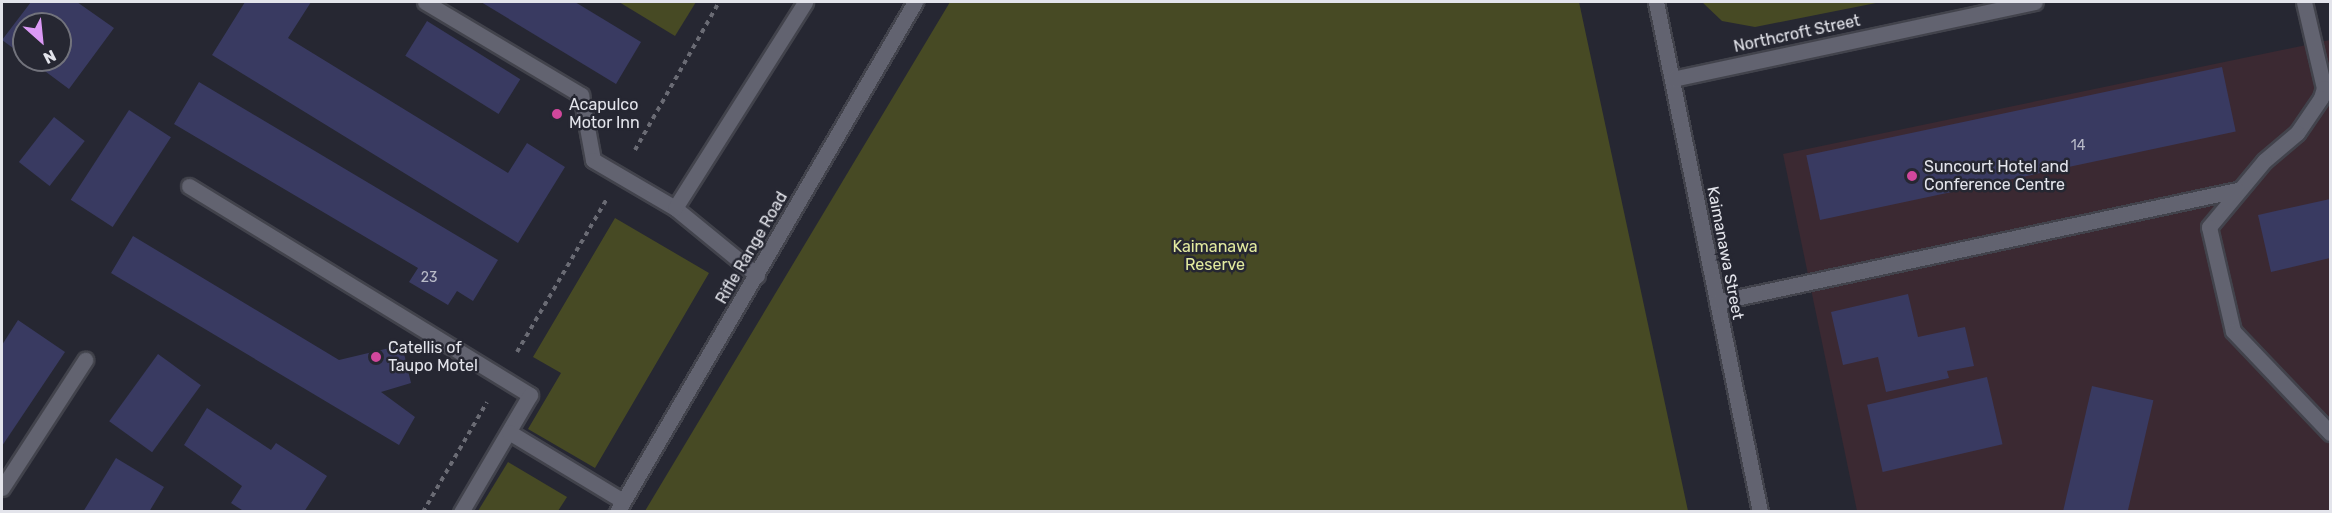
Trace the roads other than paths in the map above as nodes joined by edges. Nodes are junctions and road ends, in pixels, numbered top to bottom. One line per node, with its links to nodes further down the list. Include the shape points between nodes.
1 (425, 2): 12 (street, via 581,95 592,160)
2 (805, 2): 12 (street)
3 (915, 2): 13 (street, Rifle Range Road)
4 (1656, 2): 7 (street, Kaimanawa Street)
5 (2035, 2): 7 (street, Northcroft Street)
6 (2304, 2): 9 (street, via 2324,87)
7 (1672, 79): 14 (street, Kaimanawa Street)
8 (2331, 108): 9 (street)
9 (2312, 112): 11 (street)
10 (189, 186): 16 (street, via 530,395)
11 (2237, 190): 14 (street); 17 (street, via 2209,227 2233,331)
12 (675, 208): 13 (street)
13 (757, 275): 19 (street, Rifle Range Road)
14 (1716, 302): 21 (street, Kaimanawa Street)
15 (85, 360): 18 (street)
16 (509, 432): 19 (street); 20 (street)
17 (2331, 433)
18 (2, 488)
19 (620, 506)
20 (461, 512)
21 (1760, 512)

